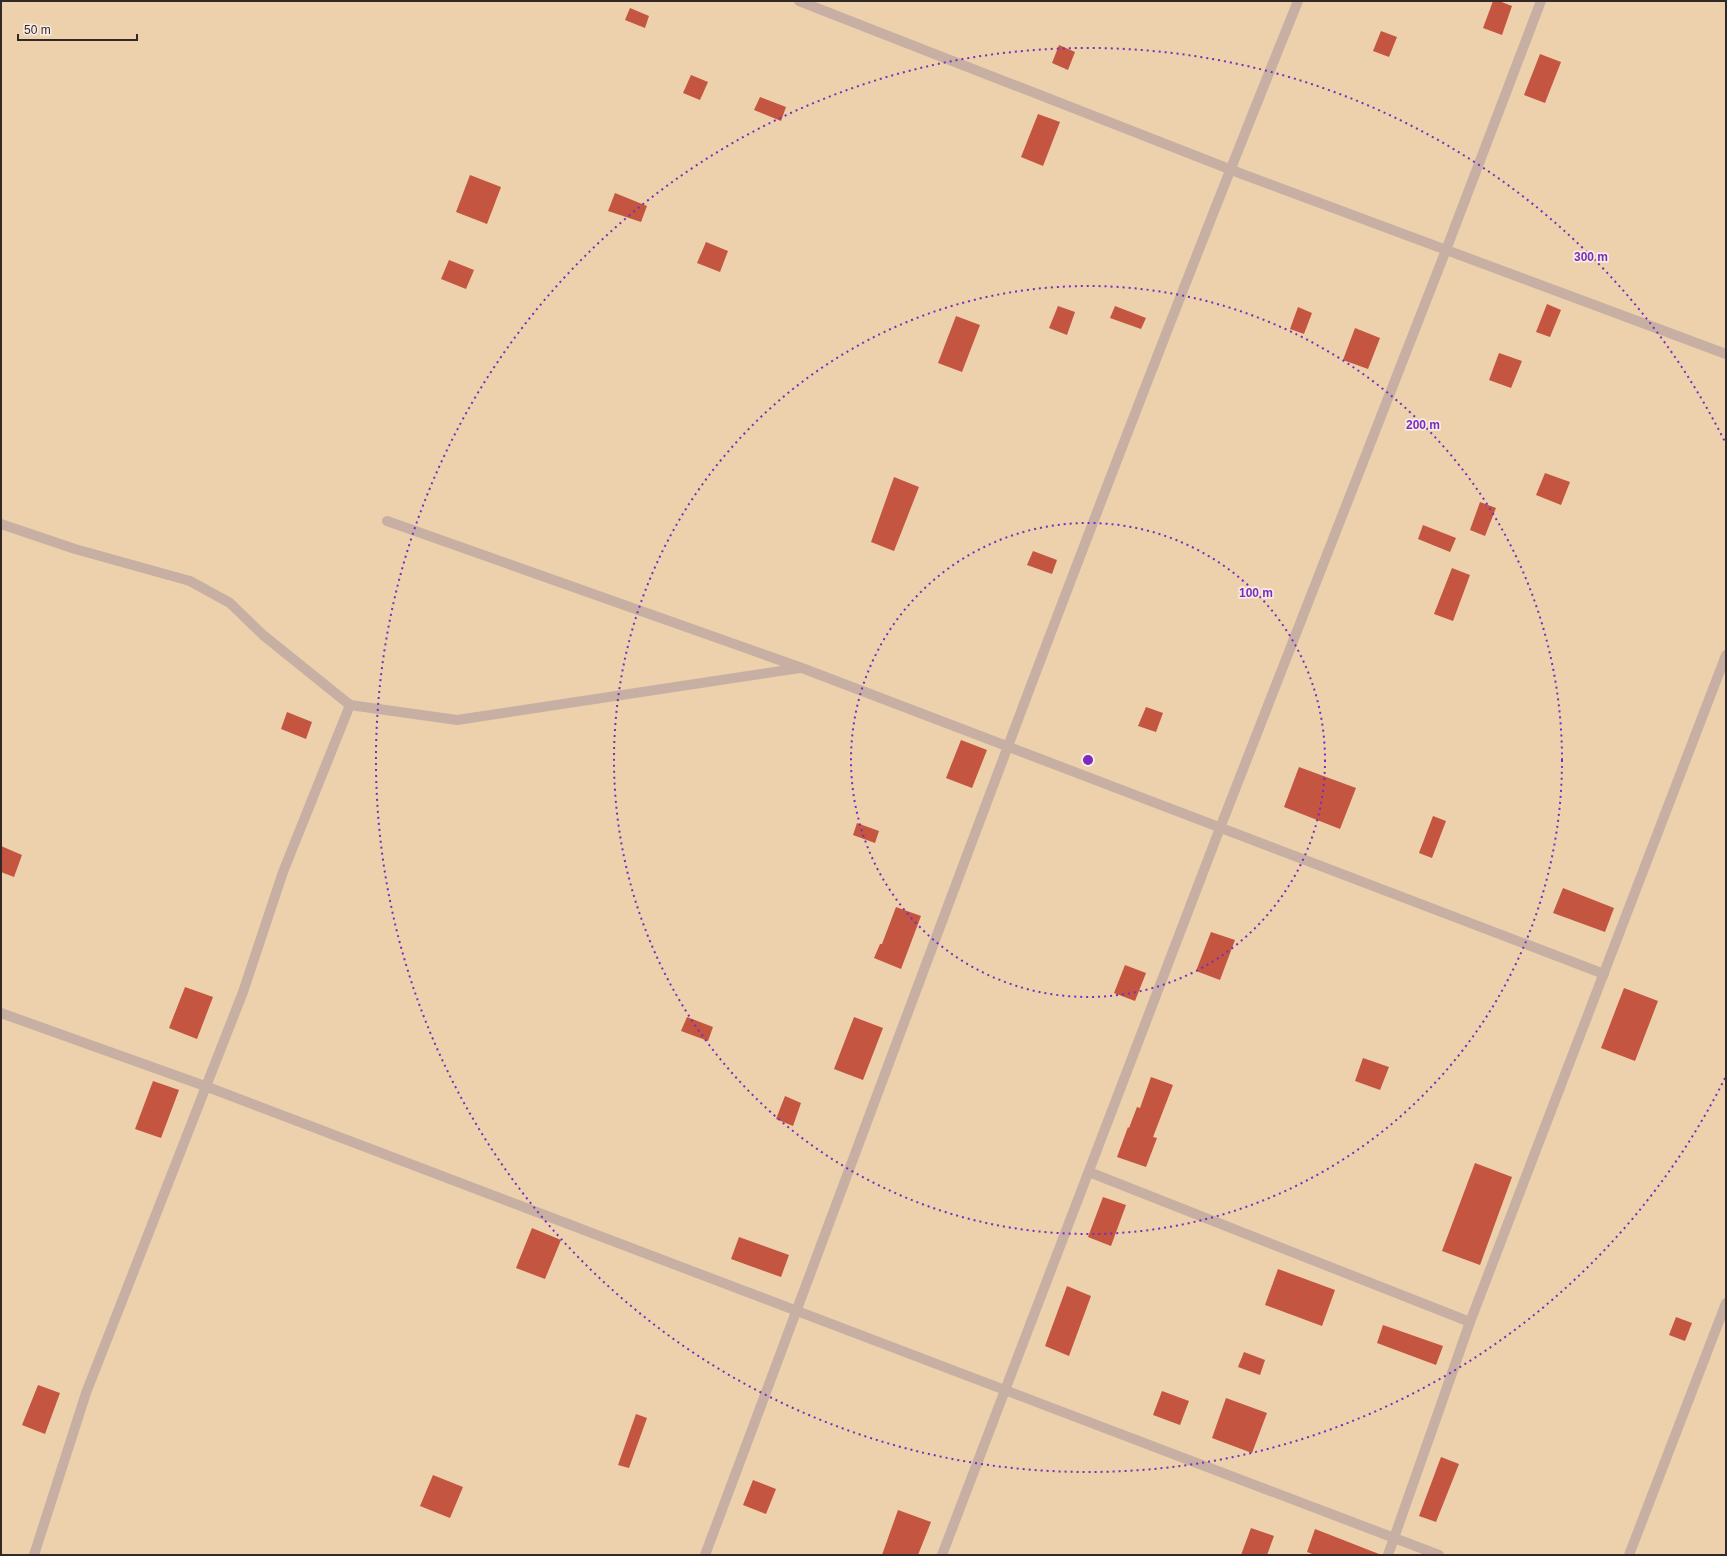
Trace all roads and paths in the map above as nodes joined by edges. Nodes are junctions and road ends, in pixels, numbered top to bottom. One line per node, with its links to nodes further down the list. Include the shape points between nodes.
1 (799, 1): 4 (street)
2 (1298, 1): 4 (street)
3 (1541, 1): 5 (street)
4 (1230, 169): 5 (street); 12 (street)
5 (1446, 250): 6 (street); 13 (street)
6 (1726, 354)
7 (387, 521): 10 (street)
8 (1, 524): 11 (street, via 75,549 190,581 230,603 263,635)
9 (1726, 655): 14 (street)
10 (802, 668): 11 (street, via 457,720); 12 (street)
11 (350, 705): 16 (street, via 283,872 243,992)
12 (1008, 747): 13 (street); 19 (street)
13 (1220, 828): 14 (street); 17 (street)
14 (1604, 974): 20 (street)
15 (1, 1013): 16 (street)
16 (205, 1086): 19 (street); 23 (street, via 86,1393)
17 (1089, 1172): 20 (street); 21 (street)
18 (1726, 1303): 28 (street)
19 (796, 1311): 21 (street); 24 (street)
20 (1470, 1322): 22 (street)
21 (1005, 1391): 22 (street); 25 (street)
22 (1395, 1538): 26 (street); 27 (street)
23 (34, 1555)
24 (705, 1555)
25 (942, 1555)
26 (1388, 1555)
27 (1439, 1555)
28 (1629, 1555)

